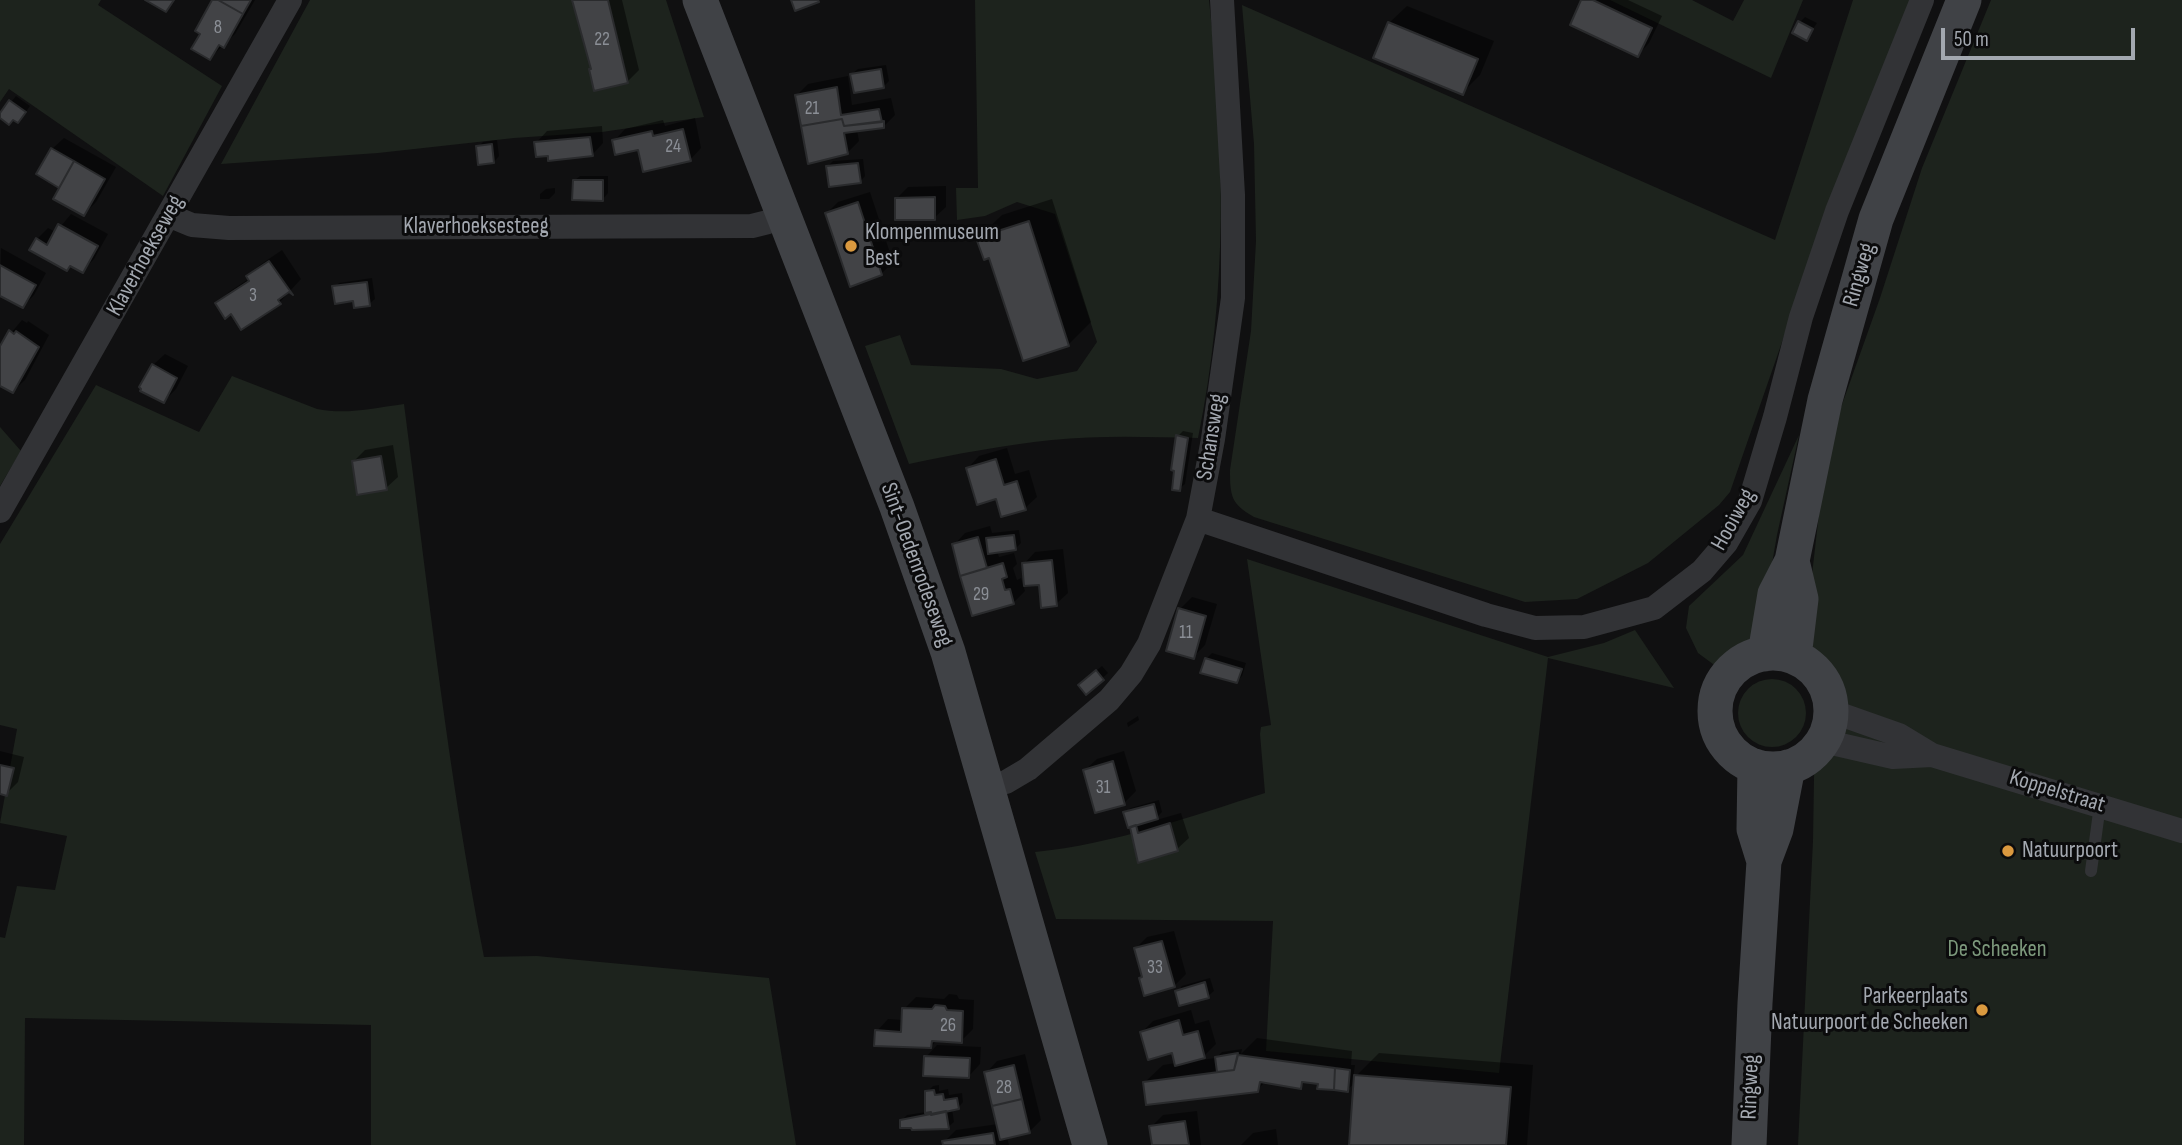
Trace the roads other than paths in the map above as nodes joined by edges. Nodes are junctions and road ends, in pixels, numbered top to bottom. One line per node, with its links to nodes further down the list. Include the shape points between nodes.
1 (290, 0): 6 (street, Klaverhoekseweg)
2 (700, 0): 7 (main road, Sint-Oedenrodeseweg)
3 (1222, 0): 9 (street, Schansweg, via 1233,195 1233,298)
4 (1922, 0): 9 (street, Hooiweg, via 1837,211 1801,317 1750,501 1726,543 1702,571 1654,608 1584,627 1535,628)
5 (1964, 0): 10 (main road, Ringweg, via 1876,219 1825,400 1792,561 1775,594)
6 (169, 215): 7 (street, Klaverhoeksesteeg, via 192,225 229,228 751,226); 8 (street, Klaverhoekseweg)
7 (783, 215): 13 (main road, Sint-Oedenrodeseweg, via 897,507)
8 (0, 511)
9 (1198, 519): 13 (street, Schansweg, via 1149,644 1131,674 1109,700 1028,769)
10 (1779, 655): 11 (main road, via 1807,663 1817,673 1828,692); 12 (main road, via 1748,659 1734,668 1723,682 1715,715 1727,747 1740,759)
11 (1827, 726): 12 (main road, via 1813,753 1800,763); 14 (street, Koppelstraat, via 1899,735 1932,755)
12 (1772, 767): 18 (main road, Ringweg, via 1776,830 1764,861)
13 (987, 788): 17 (main road, Sint-Oedenrodeseweg)
14 (2100, 805): 15 (street, Koppelstraat); 16 (lane)
15 (2182, 831)
16 (2091, 871)
17 (1090, 1145)
18 (1749, 1145)

